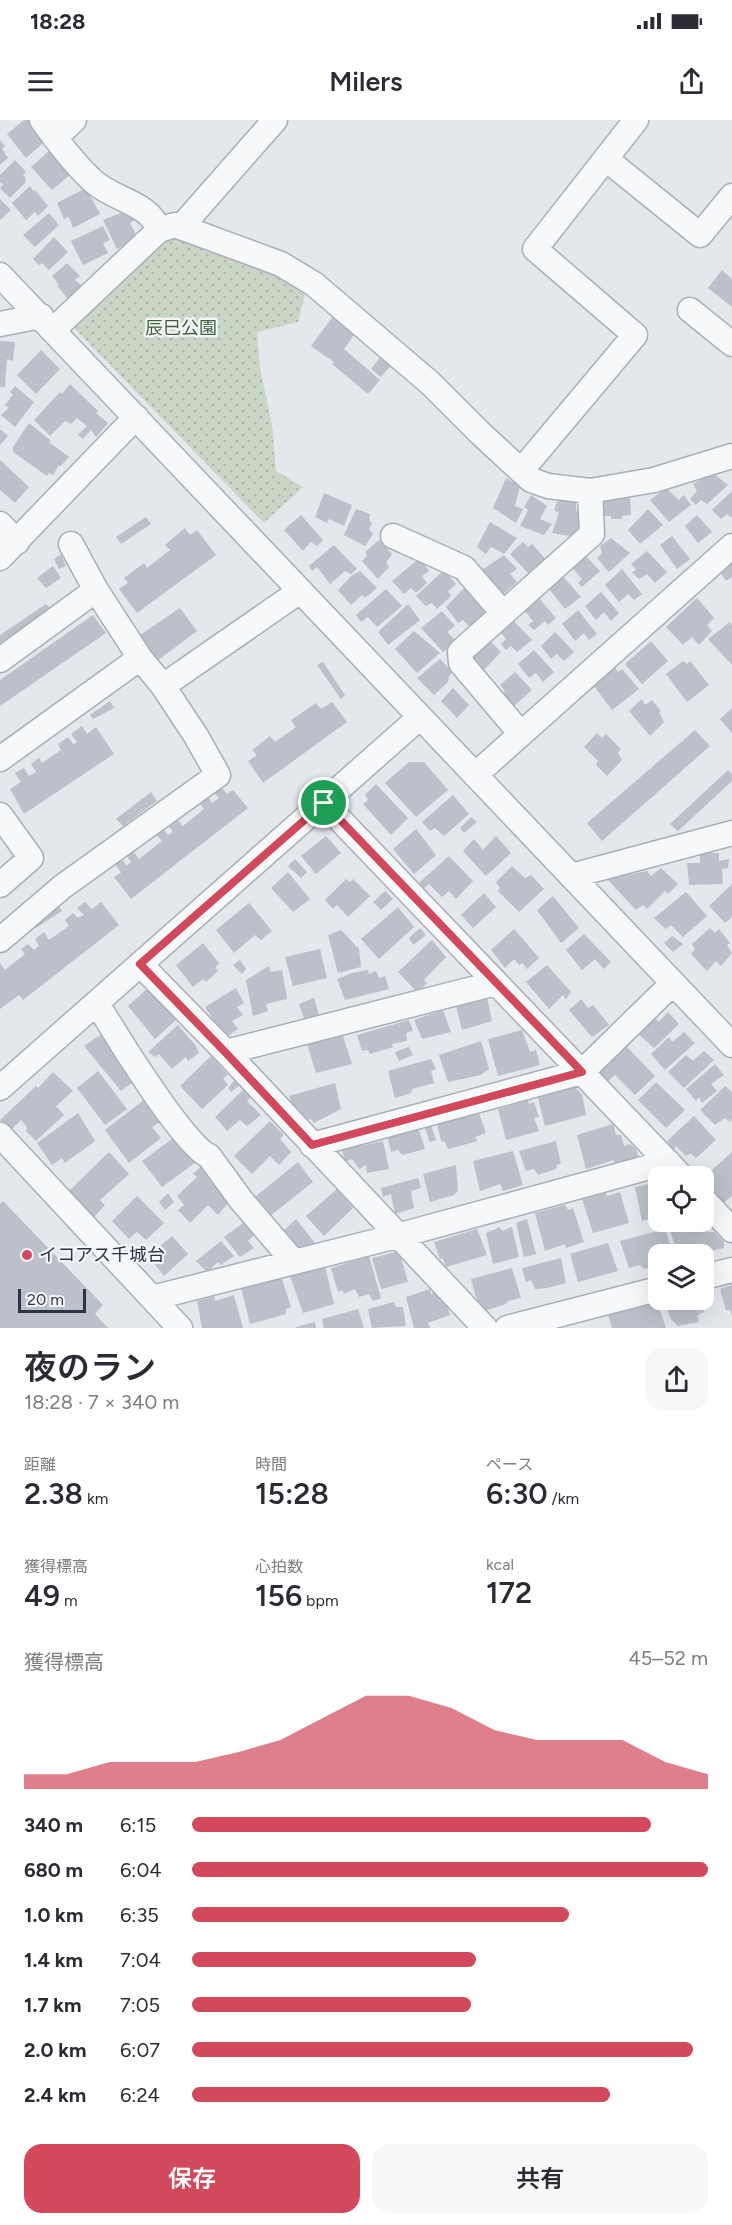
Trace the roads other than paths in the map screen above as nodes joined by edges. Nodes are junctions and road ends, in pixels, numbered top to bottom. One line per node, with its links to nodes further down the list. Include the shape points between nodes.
1 (74, 120): 4 (street)
2 (274, 120): 7 (street)
3 (636, 120): 5 (street)
4 (49, 129): 7 (street, via 94,182)
5 (606, 159): 6 (street, via 700,235); 15 (street, via 535,249 635,335)
6 (732, 196)
7 (170, 228): 10 (street); 15 (street, via 249,251 314,284 430,382)
8 (0, 275): 10 (street)
9 (690, 310): 12 (street)
10 (47, 323): 11 (street); 13 (street)
11 (0, 324)
12 (732, 344)
13 (136, 417): 21 (street); 23 (street)
14 (730, 460): 16 (street, via 654,480)
15 (521, 471): 16 (street, via 531,480 548,486)
16 (590, 490): 24 (street, via 592,534)
17 (0, 524): 21 (street)
18 (393, 536): 24 (street, via 464,568)
19 (71, 544): 22 (street)
20 (732, 546): 29 (street)
21 (8, 550)
22 (96, 590): 25 (street); 26 (street)
23 (300, 591): 27 (street); 28 (street)
24 (503, 613): 29 (street, via 460,652 461,663)
25 (140, 658): 27 (street); 30 (street)
26 (0, 660)
27 (163, 686): 37 (street, via 218,774 62,887)
28 (419, 718): 31 (street); 32 (street)
29 (521, 734): 31 (street)
30 (0, 759)
31 (475, 774): 35 (street)
32 (324, 803): 38 (street); 39 (street)
33 (0, 815): 36 (street, via 31,858)
34 (728, 839): 35 (street)
35 (571, 876): 40 (street)
36 (0, 885)
37 (0, 940)
38 (140, 964): 41 (street); 43 (street)
39 (496, 983): 43 (street); 44 (street)
40 (673, 983): 42 (street); 44 (street)
41 (97, 1003): 45 (street); 53 (street, via 185,1134 201,1153 209,1156)
42 (732, 1046)
43 (226, 1053): 47 (street)
44 (582, 1072): 47 (street); 48 (street)
45 (0, 1088)
46 (0, 1135): 57 (street)
47 (312, 1145): 52 (street)
48 (671, 1166)
49 (648, 1175): 52 (street)
50 (714, 1211): 51 (street)
51 (732, 1230)
52 (397, 1236): 53 (street); 59 (street)
53 (294, 1262): 57 (street)
54 (732, 1270): 55 (street)
55 (714, 1274)
56 (648, 1292): 60 (street)
57 (152, 1298): 58 (street)
58 (180, 1328)
59 (485, 1328)
60 (507, 1328)

